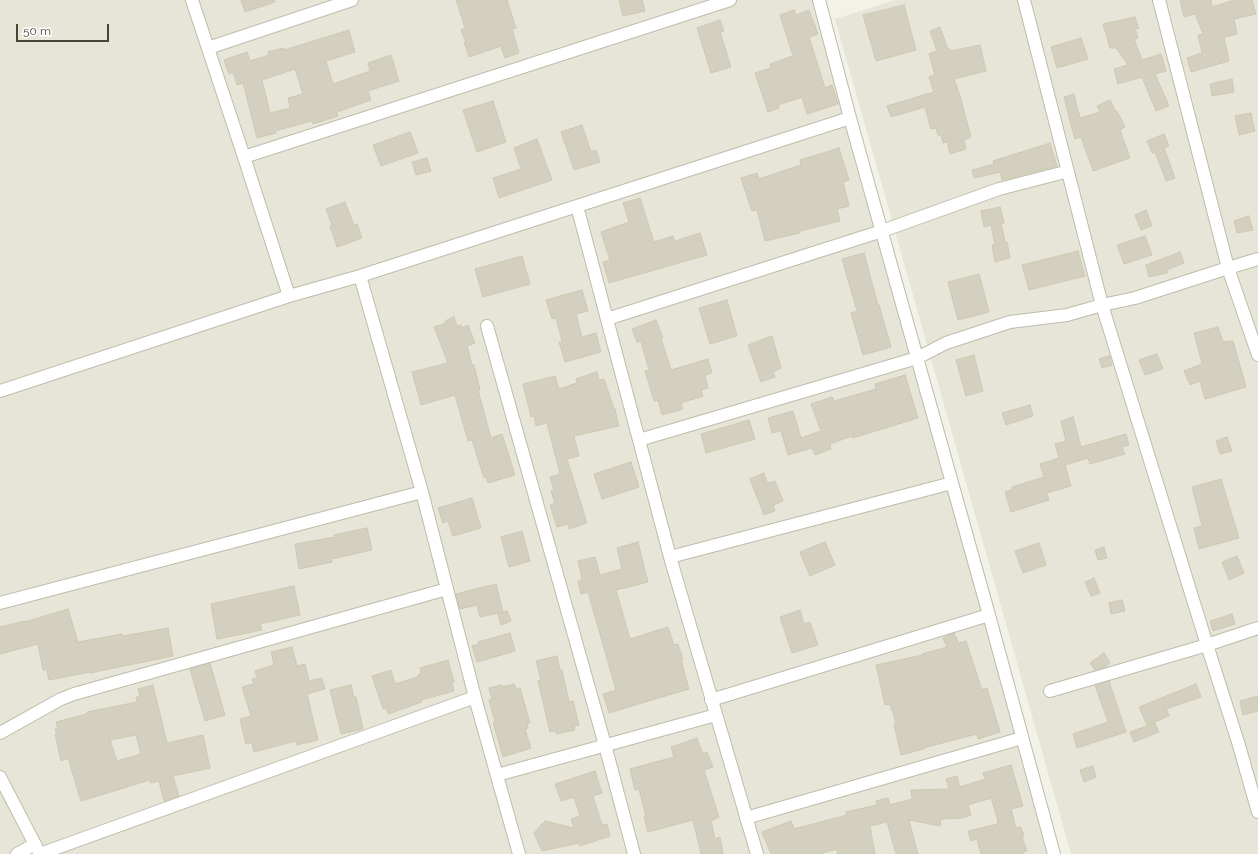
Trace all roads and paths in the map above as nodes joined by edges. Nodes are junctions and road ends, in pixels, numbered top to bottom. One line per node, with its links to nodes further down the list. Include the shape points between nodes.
1 (192, 0): 7 (street)
2 (352, 0): 7 (street)
3 (730, 0): 9 (street)
4 (819, 0): 8 (street)
5 (1024, 0): 10 (street)
6 (1159, 0): 14 (street)
7 (208, 48): 9 (street)
8 (850, 118): 11 (street); 12 (street)
9 (244, 157): 16 (street)
10 (1068, 174): 12 (street, via 1066,172 999,189); 17 (street)
11 (577, 206): 15 (street); 18 (street)
12 (882, 231): 18 (street); 21 (street)
13 (1258, 260): 14 (street)
14 (1228, 268): 17 (street, via 1134,298); 20 (street)
15 (360, 276): 16 (street); 25 (street)
16 (289, 296): 22 (street)
17 (1102, 305): 21 (street, via 1067,315 1010,322 946,343); 31 (street)
18 (607, 319): 23 (street)
19 (487, 326): 38 (street)
20 (1258, 356)
21 (917, 358): 23 (street); 24 (street)
22 (0, 391)
23 (639, 440): 26 (street)
24 (952, 483): 26 (street); 29 (street)
25 (422, 492): 27 (street); 28 (street)
26 (670, 557): 33 (street)
27 (447, 589): 34 (street); 36 (street, via 61,698)
28 (0, 603)
29 (989, 615): 33 (street); 37 (street)
30 (1258, 628): 31 (street)
31 (1207, 645): 32 (street); 41 (street)
32 (1050, 691)
33 (711, 700): 35 (street)
34 (476, 701): 39 (street); 43 (street)
35 (716, 715): 38 (street); 42 (street)
36 (0, 733)
37 (1022, 738): 42 (street); 48 (street)
38 (605, 746): 39 (street); 46 (street)
39 (497, 775): 45 (street)
40 (0, 777): 43 (street)
41 (1258, 812)
42 (746, 818): 47 (street)
43 (38, 851): 44 (street)
44 (17, 854)
45 (519, 854)
46 (634, 854)
47 (756, 854)
48 (1054, 854)

